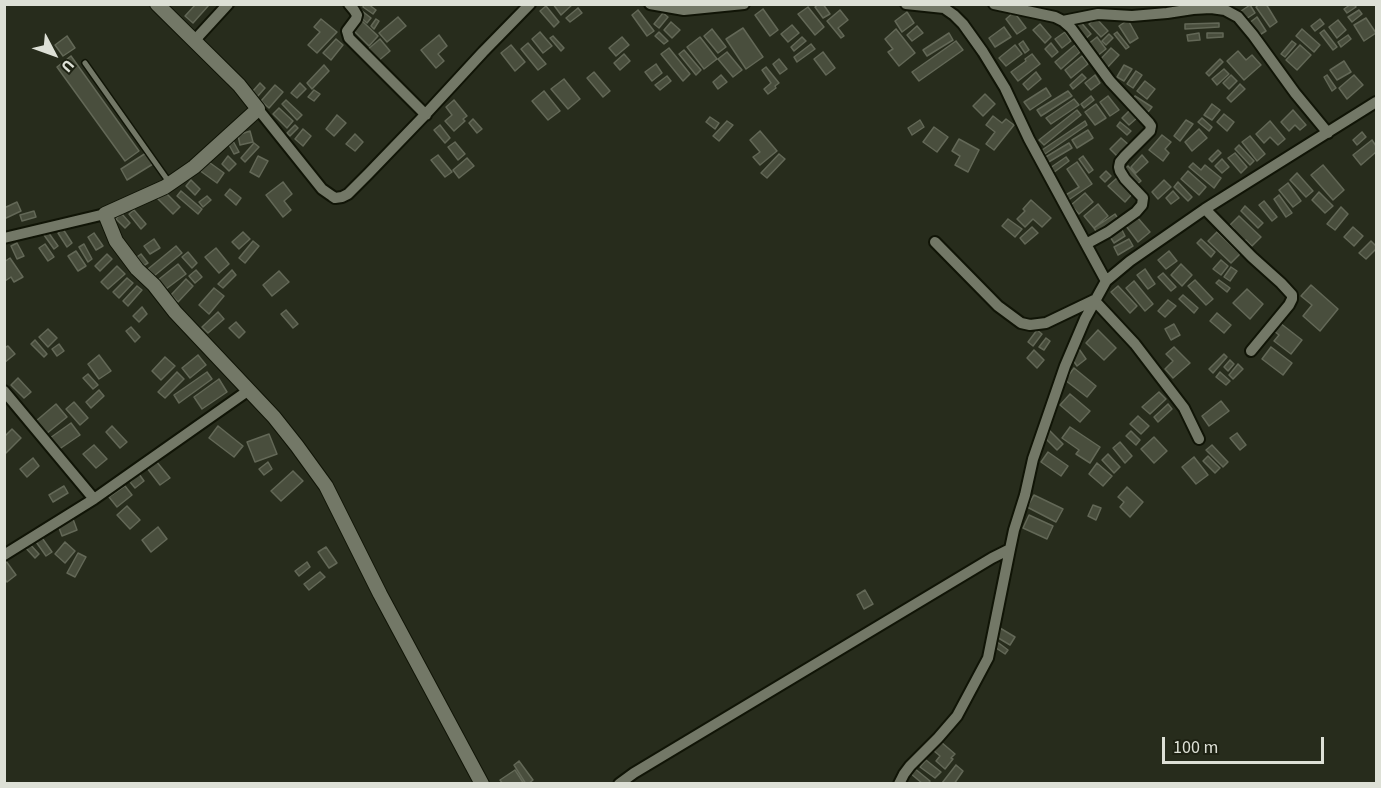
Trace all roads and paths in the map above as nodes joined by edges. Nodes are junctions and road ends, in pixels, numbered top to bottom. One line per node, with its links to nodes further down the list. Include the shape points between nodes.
1 (157, 4): 11 (street)
2 (228, 4): 11 (street)
3 (349, 4): 15 (street, via 357,15 347,31 349,38)
4 (530, 4): 15 (street)
5 (650, 4): 6 (street, via 684,10)
6 (744, 4)
7 (906, 4): 9 (street)
8 (994, 4): 10 (street)
9 (949, 6): 22 (street, via 1005,88)
10 (1063, 21): 16 (street, via 1098,14 1132,16 1193,9 1225,10 1238,17 1253,34); 22 (street, via 1151,126 1119,167 1143,198 1142,205)
11 (194, 41): 14 (street)
12 (85, 63): 17 (lane)
13 (1377, 102): 16 (street)
14 (258, 109): 15 (street, via 321,189 335,198 348,194); 17 (street, via 194,167)
15 (426, 115)
16 (1328, 132): 18 (street)
17 (170, 183): 19 (street)
18 (1205, 209): 23 (street); 25 (street, via 1292,295 1289,305)
19 (105, 214): 20 (street); 26 (street, via 116,241 138,269)
20 (4, 238)
21 (935, 242): 24 (street, via 998,306 1021,322 1046,323)
22 (1086, 244): 23 (street)
23 (1106, 281): 24 (street)
24 (1095, 300): 28 (street, via 1184,408); 30 (street, via 1065,366 1036,448)
25 (1251, 351)
26 (249, 390): 29 (street); 32 (street, via 326,486)
27 (4, 391): 29 (street)
28 (1199, 439)
29 (94, 499): 31 (street)
30 (1010, 549): 33 (street); 34 (street, via 988,658 957,716)
31 (4, 555)
32 (482, 783)
33 (620, 783)
34 (899, 783)

